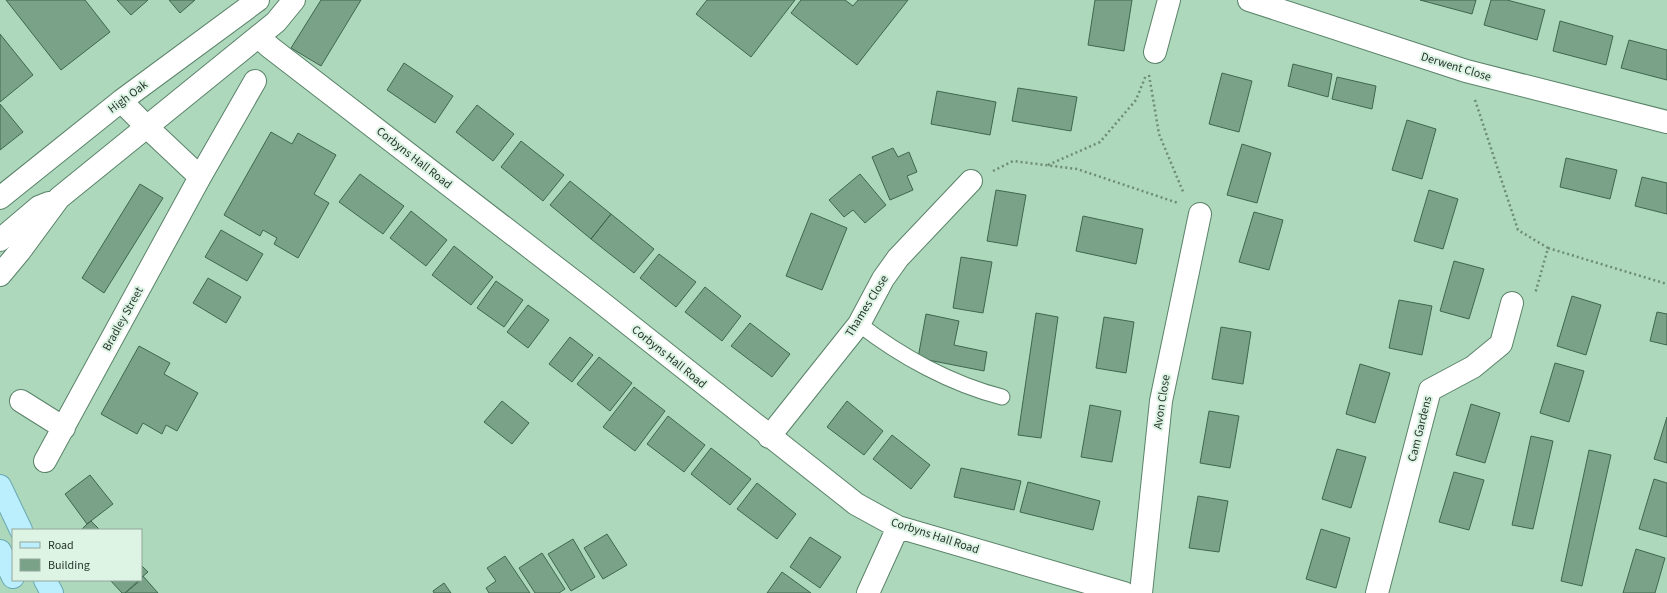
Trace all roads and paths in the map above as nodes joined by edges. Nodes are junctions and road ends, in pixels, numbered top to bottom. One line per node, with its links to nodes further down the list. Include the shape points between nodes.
1 (258, 0): 5 (street, High Oak)
2 (294, 0): 6 (street, via 276,22)
3 (1169, 0): 7 (street)
4 (1249, 0): 8 (street, Derwent Close)
5 (237, 16): 6 (street, Corbyns Hall Road); 10 (street, High Oak)
6 (258, 37): 12 (street); 28 (street, Corbyns Hall Road, via 597,299)
7 (1155, 52)
8 (1466, 71): 11 (street, Derwent Close); 20 (path, via 1518,230)
9 (255, 81): 14 (street, Bradley Street)
10 (122, 101): 12 (street); 16 (street, High Oak)
11 (1667, 122)
12 (148, 128): 14 (street); 17 (street)
13 (1048, 165): 15 (path, via 1013,161); 18 (path, via 1077,169); 18 (path, via 1100,142 1136,100 1148,70 1159,134)
14 (200, 177): 27 (street, Bradley Street)
15 (971, 182): 24 (street, Thames Close, via 898,258 883,279)
16 (0, 198)
17 (59, 198): 19 (street, via 39,207); 21 (street)
18 (1194, 210): 41 (street, Avon Close, via 1161,401)
19 (0, 240)
20 (1548, 248): 22 (path); 23 (path, via 1532,307)
21 (0, 275)
22 (1667, 284)
23 (1512, 303): 42 (street, Cam Gardens, via 1501,344 1473,367 1430,390)
24 (859, 324): 25 (lane, via 907,357 969,386); 28 (street, Thames Close)
25 (1002, 397)
26 (21, 401): 27 (street)
27 (64, 428): 29 (street, Bradley Street)
28 (769, 437): 31 (street, Corbyns Hall Road, via 856,504)
29 (45, 461)
30 (0, 486): 32 (main road)
31 (898, 527): 39 (street); 40 (street, Corbyns Hall Road)
32 (21, 529)
33 (0, 551): 34 (main road)
34 (12, 575)
35 (15, 581): 37 (main road)
36 (46, 581): 38 (main road)
37 (21, 593)
38 (52, 593)
39 (868, 593)
40 (1124, 593)
41 (1141, 593)
42 (1377, 593)

